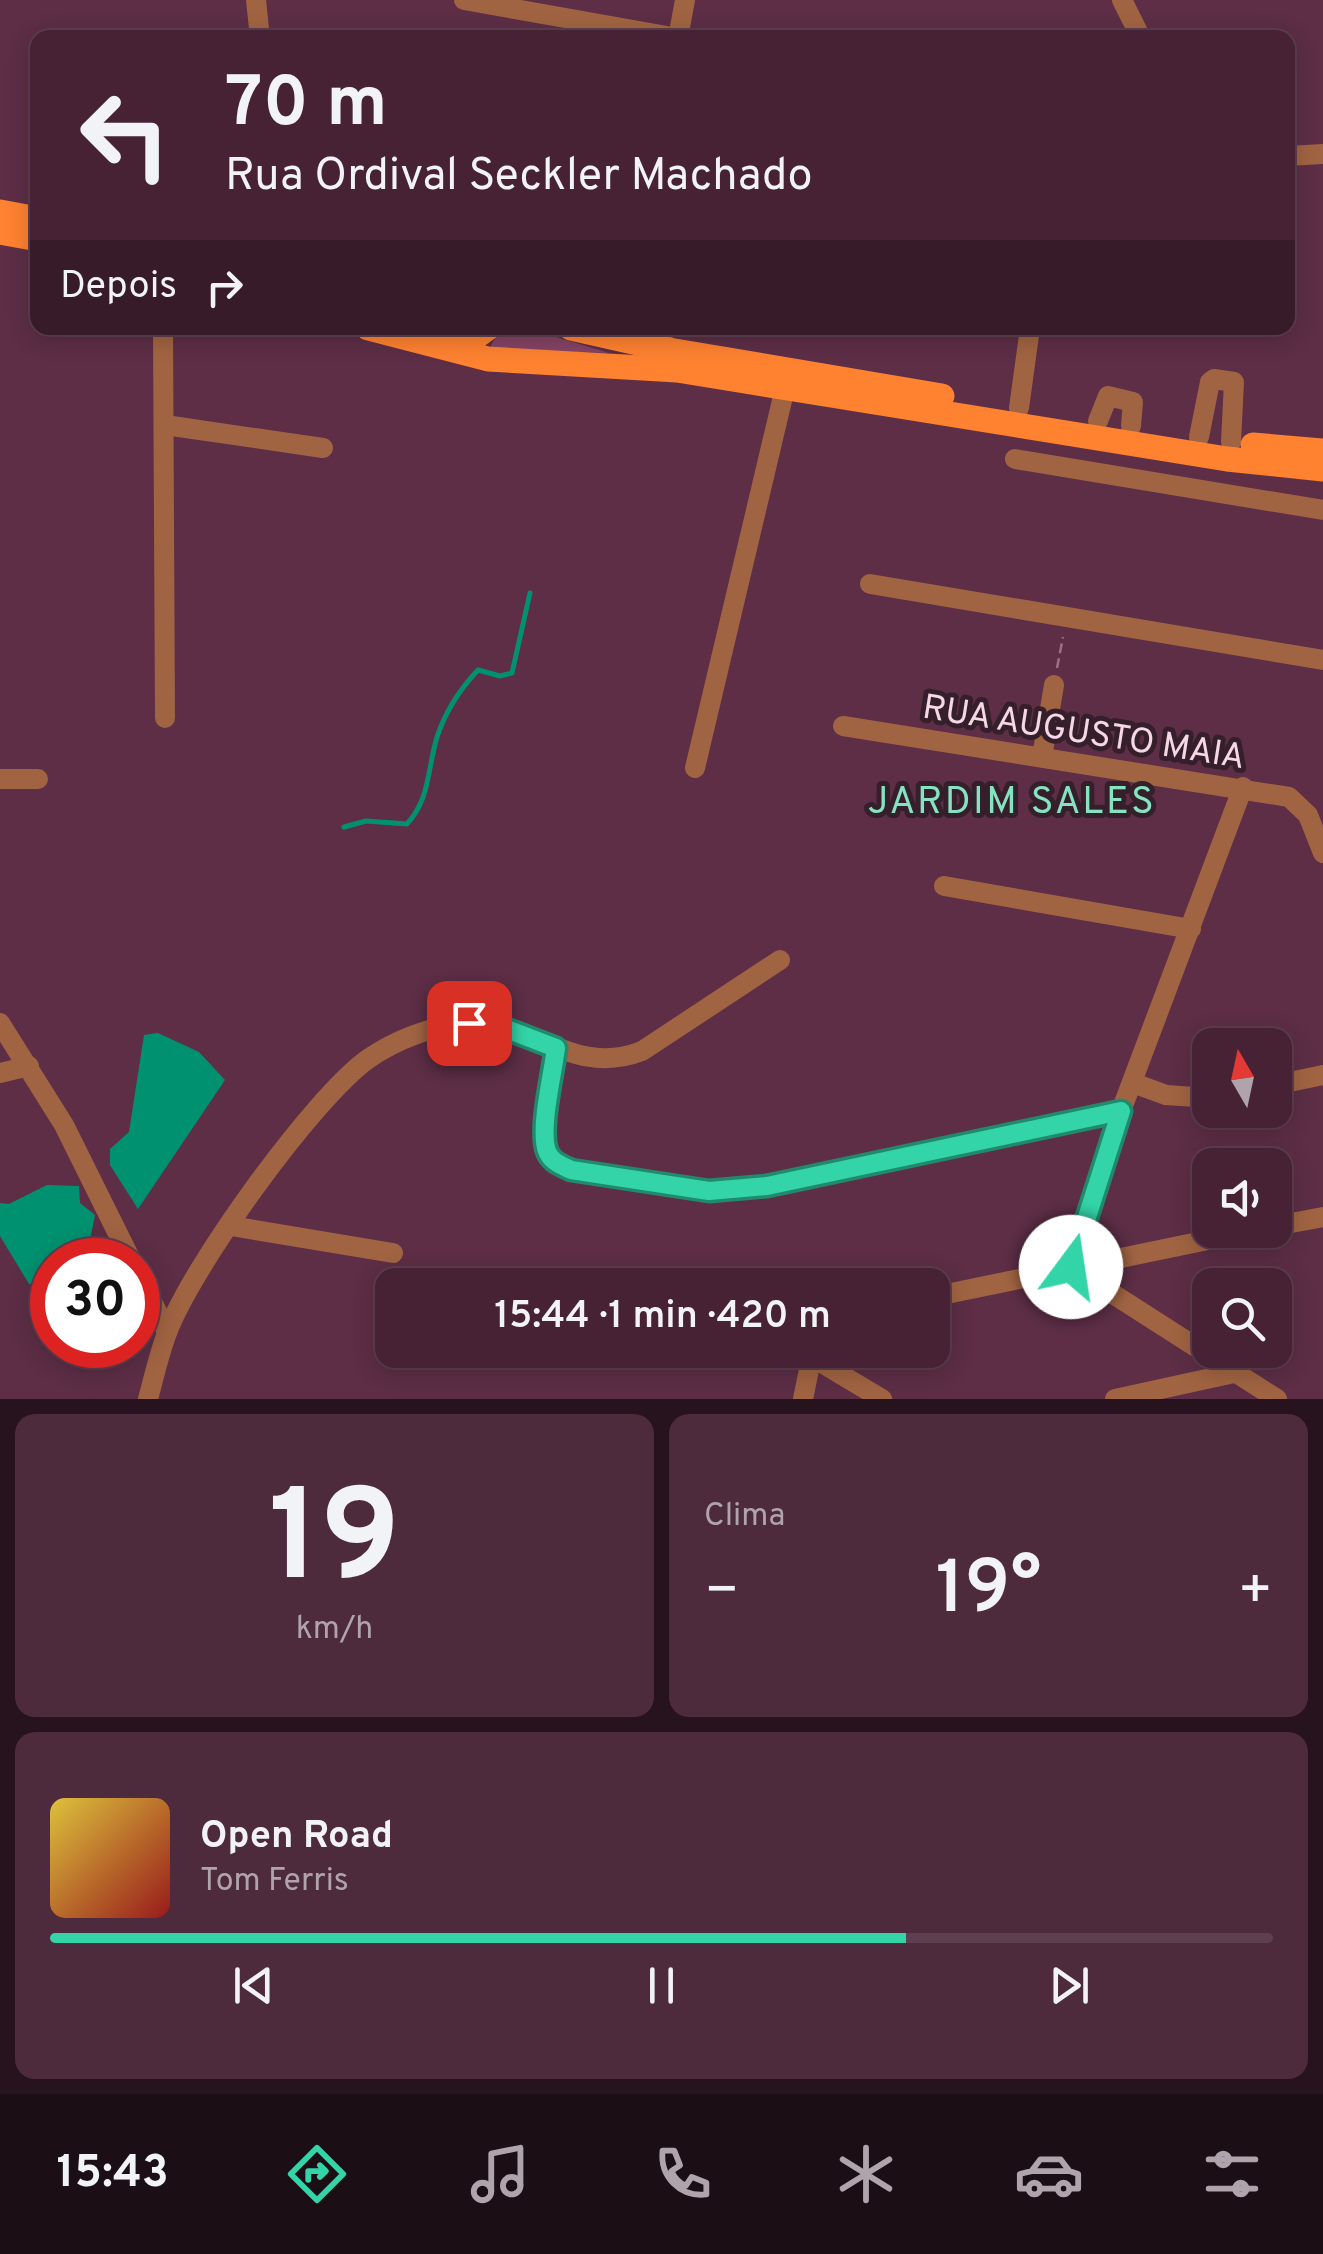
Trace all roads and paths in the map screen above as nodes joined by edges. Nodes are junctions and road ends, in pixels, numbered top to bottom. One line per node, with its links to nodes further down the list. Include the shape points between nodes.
1 (256, 0): 5 (street)
2 (464, 0): 6 (street)
3 (685, 0): 7 (street)
4 (1122, 0): 8 (street)
5 (259, 30)
6 (633, 30)
7 (679, 30)
8 (1137, 30)
9 (1323, 154): 10 (street)
10 (1295, 156)
11 (0, 212): 12 (main road)
12 (30, 218)
13 (0, 232): 14 (main road)
14 (30, 237)
15 (163, 335): 25 (street)
16 (399, 335): 21 (main road)
17 (475, 335): 21 (main road)
18 (605, 335): 22 (main road)
19 (659, 335): 22 (street)
20 (1029, 335): 24 (street)
21 (434, 343): 23 (main road, via 488,359 677,370)
22 (669, 350): 24 (main road)
23 (786, 388): 31 (main road); 40 (street)
24 (1019, 408): 26 (main road)
25 (164, 425): 28 (street); 37 (street)
26 (1198, 437): 27 (main road); 27 (street, via 1210,382 1228,379 1234,382)
27 (1230, 442): 29 (main road)
28 (324, 448)
29 (1323, 452)
30 (1014, 459): 32 (street)
31 (1323, 470)
32 (1323, 510)
33 (870, 584): 34 (street)
34 (1066, 617): 35 (street); 36 (path)
35 (1323, 660)
36 (1054, 685): 39 (street)
37 (165, 718)
38 (842, 726): 39 (street, RUA AUGUSTO MAIA)
39 (1042, 757): 43 (street, RUA AUGUSTO MAIA)
40 (696, 768)
41 (0, 778): 42 (street)
42 (38, 779)
43 (1243, 787): 44 (street, RUA AUGUSTO MAIA, via 1288,797 1308,815); 46 (street)
44 (1323, 853)
45 (944, 886): 46 (street)
46 (1191, 929): 54 (street)
47 (780, 960): 49 (street, via 630,1056 592,1060)
48 (0, 1023): 50 (street)
49 (556, 1048): 56 (street, via 546,1132 546,1150 555,1162 709,1191 767,1186); 59 (street, via 469,1023 385,1049 332,1089)
50 (29, 1066): 51 (street); 60 (street)
51 (0, 1074)
52 (1323, 1075): 53 (street)
53 (1292, 1081)
54 (1132, 1083): 55 (street); 56 (street)
55 (1192, 1097)
56 (1121, 1111): 63 (street)
57 (1321, 1222): 58 (street)
58 (1292, 1225)
59 (231, 1226): 62 (street); 66 (street, via 189,1285)
60 (120, 1238)
61 (1192, 1243): 63 (street)
62 (393, 1253)
63 (1071, 1267): 64 (street); 69 (street)
64 (950, 1292)
65 (160, 1318): 66 (street)
66 (167, 1332): 70 (street)
67 (808, 1368): 71 (street)
68 (834, 1368): 72 (street)
69 (1234, 1372): 73 (street); 74 (street)
70 (148, 1399)
71 (803, 1399)
72 (882, 1399)
73 (1115, 1399)
74 (1276, 1399)

